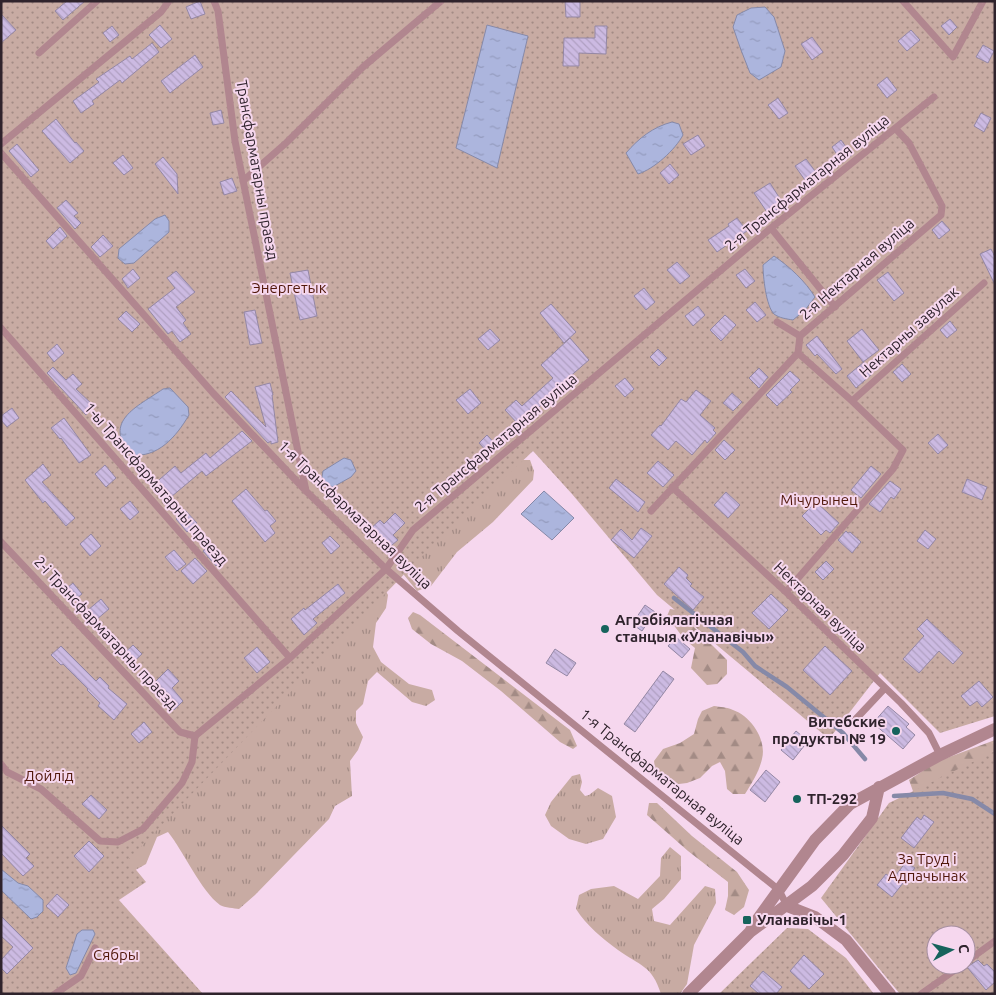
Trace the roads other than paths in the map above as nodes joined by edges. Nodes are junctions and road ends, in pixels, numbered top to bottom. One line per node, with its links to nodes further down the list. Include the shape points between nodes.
1 (97, 1): 7 (lane)
2 (169, 1): 10 (lane, via 161,12)
3 (214, 1): 12 (lane, Трансфарматарны праезд)
4 (441, 1): 12 (lane, via 363,67 286,143)
5 (903, 1): 6 (lane, via 953,57)
6 (983, 1)
7 (39, 53)
8 (934, 97): 9 (lane, 2-я Трансфарматарная вуліца)
9 (896, 129): 13 (lane, 2-я Трансфарматарная вуліца); 15 (lane, 2-я Нектарная вуліца, via 910,143 942,206 941,215)
10 (1, 144)
11 (1, 153): 22 (lane, 1-я Трансфарматарная вуліца, via 213,393)
12 (243, 180): 22 (lane, Трансфарматарны праезд)
13 (771, 228): 15 (lane); 25 (lane, 2-я Трансфарматарная вуліца, via 414,530)
14 (984, 283): 20 (lane, Нектарны завулак)
15 (835, 307): 18 (lane, 2-я Нектарная вуліца)
16 (778, 322): 18 (lane)
17 (1, 328): 27 (lane, 1-ы Трансфарматарны праезд)
18 (800, 336): 19 (lane, 2-я Нектарная вуліца)
19 (798, 353): 20 (lane); 21 (lane)
20 (852, 401): 26 (lane, via 904,450 893,469)
21 (672, 486): 23 (lane); 26 (lane, Нектарная вуліца)
22 (306, 491): 25 (lane, 1-я Трансфарматарная вуліца)
23 (651, 511)
24 (1, 542): 31 (lane, 2-і Трансфарматарны праезд, via 180,732)
25 (386, 570): 27 (lane, 2-я Трансфарматарная вуліца); 35 (lane, 1-я Трансфарматарная вуліца)
26 (786, 592): 28 (lane, Нектарная вуліца)
27 (290, 658): 31 (lane, 2-я Трансфарматарная вуліца)
28 (885, 688): 29 (lane); 32 (lane, Нектарная вуліца, via 929,733)
29 (853, 722)
30 (995, 729): 32 (street)
31 (195, 736): 33 (lane, via 192,762 182,783 143,829 118,842 100,841 41,789 7,772)
32 (940, 755): 34 (street)
33 (1, 764)
34 (879, 787): 35 (street, via 850,804 838,816 815,840); 36 (street, via 872,818 843,855)
35 (779, 890): 36 (lane); 37 (street)
36 (787, 906): 37 (street); 44 (street, via 815,917 846,940)
37 (750, 932): 43 (street)
38 (995, 942): 40 (lane)
39 (95, 948): 42 (lane, via 80,976)
40 (976, 955)
41 (948, 975): 45 (lane)
42 (56, 994)
43 (688, 994)
44 (890, 994)
45 (920, 994)

